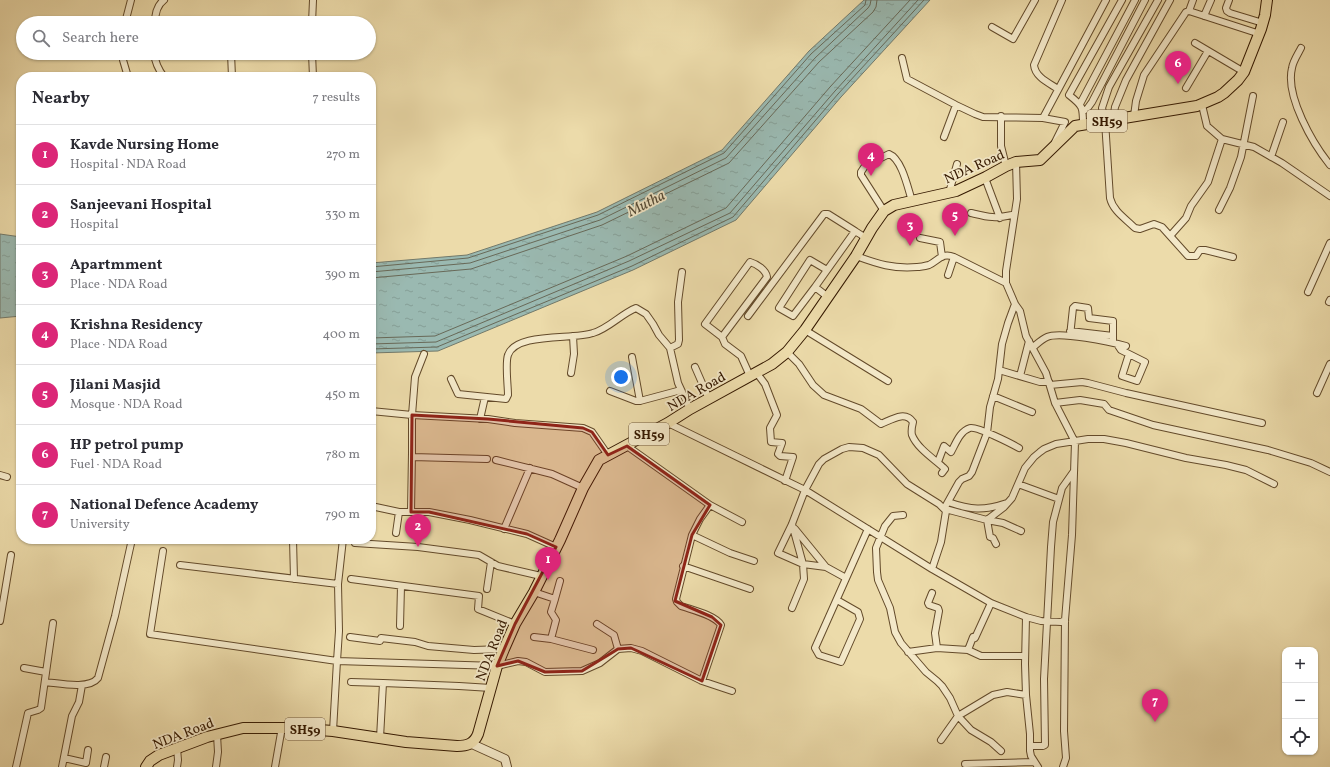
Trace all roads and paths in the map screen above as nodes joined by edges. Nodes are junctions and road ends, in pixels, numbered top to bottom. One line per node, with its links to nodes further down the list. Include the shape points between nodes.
1 (131, 0): 17 (street)
2 (164, 0): 18 (street, via 157,9)
3 (313, 0): 19 (street)
4 (1034, 0): 21 (street, via 1013,38)
5 (1062, 0): 37 (street, via 1034,65 1034,71 1038,76)
6 (1106, 0): 37 (street)
7 (1122, 0): 39 (street, via 1069,95)
8 (1134, 0): 39 (street)
9 (1145, 0): 42 (street, via 1092,102)
10 (1158, 0): 46 (street, via 1109,87 1102,108)
11 (1170, 0): 46 (street, via 1126,80)
12 (1193, 0): 16 (street)
13 (1211, 0): 20 (street)
14 (1229, 0): 22 (street, via 1227,11)
15 (1267, 0): 22 (main road, NDA Road)
16 (1189, 11): 20 (street); 44 (street, via 1144,75)
17 (127, 16)
18 (156, 16)
19 (312, 16)
20 (1204, 16): 22 (street)
21 (992, 27)
22 (1261, 28): 35 (main road, NDA Road / SH59)
23 (1195, 43): 25 (street)
24 (1301, 48): 56 (street, via 1291,69 1293,92 1308,133)
25 (1208, 51): 35 (street); 36 (street)
26 (902, 58): 41 (street, via 907,79)
27 (123, 60): 31 (street)
28 (155, 60): 32 (street)
29 (231, 60): 33 (street)
30 (312, 60): 34 (street)
31 (127, 72)
32 (160, 72)
33 (232, 72)
34 (313, 72)
35 (1244, 72): 40 (main road, NDA Road / SH59, via 1224,93)
36 (1186, 88)
37 (1058, 89): 45 (street)
38 (1253, 96): 51 (street)
39 (1080, 104): 42 (street)
40 (1202, 104): 44 (main road, NDA Road / SH59); 50 (street, via 1207,126)
41 (956, 105): 43 (street, via 983,116); 49 (street)
42 (1083, 111): 48 (street)
43 (1001, 116): 45 (street); 57 (street, via 1000,146)
44 (1134, 116): 46 (main road, NDA Road / SH59)
45 (1043, 118): 52 (street, via 1065,122)
46 (1109, 120): 48 (main road, NDA Road / SH59); 68 (street, via 1111,205 1135,228 1140,229 1154,224 1162,227)
47 (1283, 122): 53 (street)
48 (1083, 124): 52 (main road, NDA Road / SH59, via 1075,126)
49 (944, 138)
50 (1222, 139): 51 (street); 68 (street, via 1208,182 1186,218)
51 (1244, 144): 53 (street, via 1254,146); 62 (street, via 1236,172)
52 (1052, 147): 54 (main road, NDA Road / SH59, via 1040,160)
53 (1271, 157): 60 (street)
54 (1016, 162): 57 (main road, NDA Road / SH59); 79 (street, via 1016,199)
55 (957, 164): 59 (street)
56 (1330, 165)
57 (1006, 166): 58 (main road, NDA Road / SH59)
58 (985, 178): 59 (main road, NDA Road / SH59); 66 (street)
59 (949, 193): 61 (main road, NDA Road / SH59)
60 (1330, 196)
61 (915, 200): 63 (main road, NDA Road / SH59, via 894,204); 63 (street, via 898,162 889,154 865,166 861,172)
62 (1219, 210)
63 (884, 211): 69 (main road, NDA Road / SH59)
64 (971, 213): 66 (street)
65 (1012, 215): 66 (street)
66 (1000, 218)
67 (855, 231): 69 (street); 76 (street); 84 (street, via 824,214)
68 (1170, 236): 75 (street, via 1188,256 1196,256 1200,250 1205,250)
69 (866, 238): 72 (main road, NDA Road / SH59)
70 (920, 238): 73 (street, via 940,242)
71 (1330, 243): 81 (street)
72 (856, 256): 73 (street, via 898,268 927,265); 82 (main road, NDA Road / SH59)
73 (942, 256): 74 (street)
74 (954, 257): 78 (street); 79 (street)
75 (1233, 257)
76 (827, 270): 80 (street); 80 (street, via 810,260 779,308 793,316)
77 (682, 272): 92 (street, via 678,302 679,340 678,344)
78 (948, 274)
79 (1006, 283): 83 (street)
80 (815, 287): 82 (street)
81 (1308, 292)
82 (828, 297): 85 (main road, NDA Road / SH59)
83 (1015, 304): 90 (street, via 1020,310); 100 (street, via 1002,344)
84 (748, 316)
85 (805, 330): 94 (main road, NDA Road / SH59); 105 (street)
86 (1070, 334): 89 (street); 89 (street, via 1075,306 1088,308 1089,318 1114,320); 93 (street, via 1049,336)
87 (574, 336): 92 (street, via 595,333 636,308 646,314); 101 (street); 111 (street, via 539,338 513,348 507,357 508,398)
88 (722, 337): 88 (street, via 767,277 754,263 750,262 705,324); 102 (street, via 725,344 741,356)
89 (1114, 340): 91 (street); 96 (street, via 1121,350)
90 (1029, 341): 93 (street); 103 (street)
91 (1126, 346)
92 (670, 348): 107 (street)
93 (1032, 348): 106 (street)
94 (787, 352): 102 (main road, NDA Road / SH59); 130 (street, via 824,395 861,409 881,424 896,417 910,418 913,422 912,436 919,446)
95 (424, 354): 118 (street, via 415,377)
96 (1129, 354): 96 (street, via 1145,362 1137,381 1122,376)
97 (632, 357): 113 (street)
98 (1330, 364): 109 (street)
99 (695, 367): 112 (street)
100 (999, 370): 103 (street); 110 (street)
101 (571, 373)
102 (753, 374): 112 (main road, NDA Road / SH59); 137 (street, via 765,384 777,415 770,428 771,442 782,443 778,454 780,456 793,457)
103 (1020, 376): 106 (street)
104 (452, 379): 111 (street, via 458,394)
105 (888, 381)
106 (1049, 383): 114 (street); 121 (street, via 1088,383)
107 (681, 390): 113 (street); 115 (street)
108 (610, 391): 113 (street)
109 (1317, 393)
110 (994, 396): 117 (street); 122 (street)
111 (485, 397): 119 (street)
112 (709, 399): 115 (main road, NDA Road / SH59)
113 (640, 401)
114 (1055, 403): 123 (street); 133 (street, via 1080,400 1104,404 1109,410 1153,425 1268,450 1311,463)
115 (690, 409): 120 (main road, NDA Road / SH59)
116 (376, 411): 118 (street)
117 (1032, 412)
118 (412, 415): 119 (street); 127 (street)
119 (480, 419): 126 (street, via 583,428 592,432)
120 (668, 423): 124 (main road, NDA Road / SH59); 137 (street)
121 (1262, 423)
122 (987, 433): 125 (street); 130 (street, via 970,428 961,434 951,452 944,446); 143 (street, via 972,472 959,482)
123 (1075, 442): 132 (street); 138 (street, via 1050,446 1040,452 1025,468); 139 (street, via 1095,439 1126,442 1246,470)
124 (627, 446): 126 (main road, NDA Road / SH59); 145 (street)
125 (1019, 448)
126 (608, 455): 140 (main road, NDA Road / SH59, via 599,460)
127 (412, 457): 128 (street); 149 (street)
128 (487, 459)
129 (496, 460): 131 (street)
130 (938, 462): 134 (street, via 945,470)
131 (530, 468): 140 (street, via 552,474); 154 (street)
132 (1075, 470): 142 (street, via 1062,488); 191 (street)
133 (1330, 472)
134 (942, 473)
135 (0, 475): 136 (street)
136 (7, 477)
137 (785, 481): 141 (street)
138 (1018, 484): 142 (street); 144 (street)
139 (1274, 484)
140 (583, 488): 165 (main road, NDA Road / SH59)
141 (805, 490): 147 (street, via 824,459 849,447 863,448 879,455 907,484); 153 (street); 155 (street)
142 (1059, 499): 193 (street, via 1053,522)
143 (948, 502): 144 (street, via 984,509); 147 (street)
144 (1008, 502): 151 (street)
145 (710, 505): 152 (street); 158 (street)
146 (376, 507): 148 (street)
147 (945, 510): 151 (street); 174 (street, via 941,542)
148 (399, 512): 149 (street); 157 (street)
149 (410, 512): 154 (street, via 429,512)
150 (903, 515): 159 (street, via 893,516)
151 (987, 520): 156 (street, via 1003,523); 164 (street, via 990,536)
152 (742, 522)
153 (792, 524): 170 (street); 170 (street, via 778,552); 173 (street)
154 (504, 529): 165 (street, via 527,534)
155 (868, 529): 159 (street); 176 (street)
156 (1021, 532)
157 (396, 533)
158 (692, 535): 168 (street); 172 (street)
159 (881, 537): 174 (street); 206 (street, via 876,548 878,580 890,608 895,632)
160 (131, 544): 216 (street, via 101,672 94,683)
161 (293, 544): 177 (street)
162 (342, 544): 180 (street)
163 (371, 544): 169 (street, via 479,555)
164 (996, 544)
165 (556, 547): 175 (main road, NDA Road / SH59)
166 (163, 551): 208 (street, via 150,634)
167 (11, 554): 192 (street)
168 (754, 561)
169 (491, 562): 175 (street); 182 (street)
170 (803, 564): 173 (street); 189 (street, via 804,579)
171 (180, 565): 177 (street)
172 (683, 566): 183 (street); 212 (street, via 677,602 681,606 712,617 720,625)
173 (826, 567): 176 (street)
174 (932, 569): 188 (street)
175 (541, 576): 184 (main road, NDA Road / SH59)
176 (846, 578): 187 (street)
177 (294, 579): 180 (street)
178 (351, 579): 181 (street)
179 (560, 581): 186 (street)
180 (338, 584): 208 (street)
181 (401, 586): 195 (street, via 479,596 478,609); 197 (street)
182 (487, 589)
183 (750, 589)
184 (534, 592): 186 (street); 195 (main road, NDA Road / SH59)
185 (932, 592): 201 (street, via 928,603 939,611 935,633)
186 (554, 599): 200 (street, via 551,612 556,620)
187 (837, 600): 187 (street, via 815,648 819,655 841,662 860,619 858,612)
188 (991, 603): 190 (street); 205 (street)
189 (792, 608)
190 (1026, 617): 193 (street); 207 (street)
191 (1065, 620): 193 (street); 243 (street, via 1066,758)
192 (0, 621)
193 (1047, 621): 227 (street, via 1044,679 1045,745)
194 (53, 624): 211 (street)
195 (515, 624): 202 (main road, NDA Road / SH59)
196 (598, 624): 203 (street, via 614,635)
197 (400, 626)
198 (350, 637): 202 (street, via 380,641 381,638 474,650)
199 (534, 637): 200 (street)
200 (551, 639): 204 (street)
201 (937, 648): 205 (street); 206 (street)
202 (504, 649): 209 (main road, NDA Road / SH59)
203 (618, 649): 209 (street, via 600,663 582,671 545,672 526,662 518,661); 212 (street, via 631,648 642,651)
204 (593, 650)
205 (968, 650): 207 (street, via 980,656)
206 (908, 652): 220 (street, via 942,686)
207 (1026, 656): 219 (street)
208 (337, 661): 209 (street); 222 (street)
209 (497, 666): 217 (main road, NDA Road / SH59)
210 (24, 668): 211 (street)
211 (46, 672): 213 (street)
212 (702, 681): 218 (street)
213 (44, 682): 216 (street); 235 (street, via 41,708 28,713)
214 (351, 682): 215 (street)
215 (383, 683): 217 (street); 224 (street)
216 (82, 685): 232 (street, via 79,702 72,716)
217 (491, 688): 226 (main road, NDA Road / SH59, via 478,734)
218 (732, 691)
219 (1026, 695): 220 (street, via 1007,692 993,696); 227 (street)
220 (958, 716): 225 (street); 230 (street, via 972,730)
221 (282, 727): 222 (main road, NDA Road / SH59); 223 (main road, NDA Road / SH59, via 243,728); 241 (street)
222 (333, 731): 224 (main road, NDA Road / SH59)
223 (217, 735): 228 (main road, NDA Road / SH59); 240 (street)
224 (380, 738): 226 (main road, NDA Road / SH59, via 457,746)
225 (941, 740)
226 (472, 744): 242 (street, via 506,759)
227 (1030, 746): 234 (street, via 1031,756)
228 (177, 748): 238 (main road, NDA Road / SH59, via 159,755); 239 (street)
229 (88, 750): 232 (street, via 86,763)
230 (1001, 751)
231 (106, 757): 237 (street)
232 (64, 758): 236 (street)
233 (965, 764): 234 (street)
234 (1036, 765)
235 (16, 767)
236 (62, 767)
237 (104, 767)
238 (146, 767)
239 (177, 767)
240 (216, 767)
241 (275, 767)
242 (507, 767)
243 (1063, 767)

